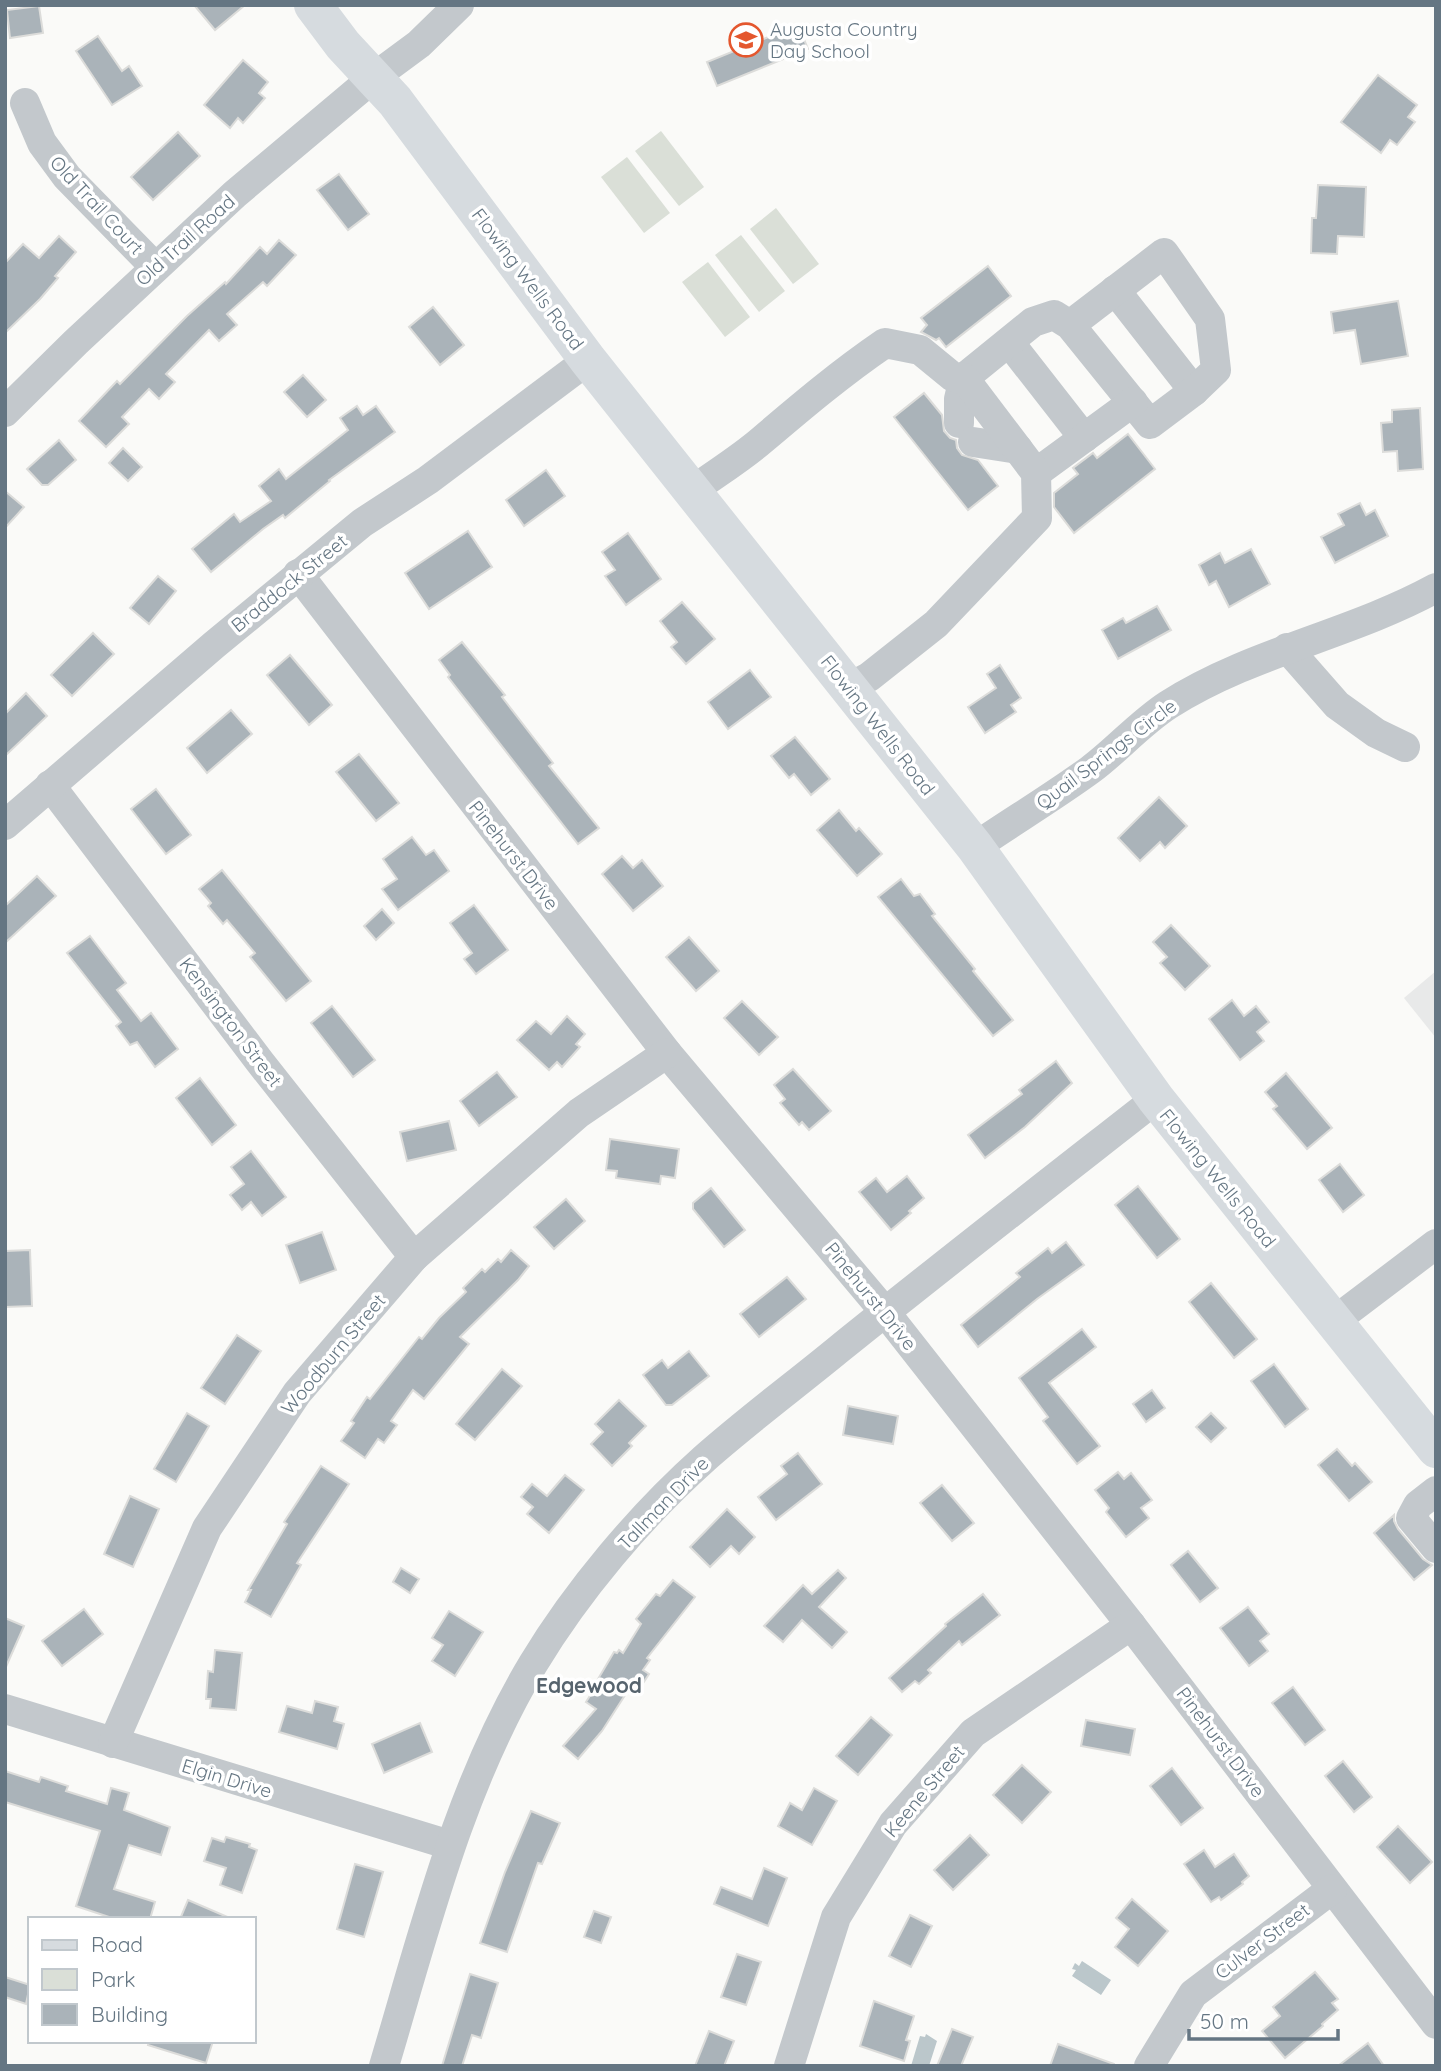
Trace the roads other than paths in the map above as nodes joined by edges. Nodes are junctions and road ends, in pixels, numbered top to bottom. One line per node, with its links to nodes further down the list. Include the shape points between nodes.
1 (313, 5): 3 (main road, Flowing Wells Road)
2 (459, 5): 3 (street, Old Trail Road, via 419,44)
3 (373, 78): 5 (street, Old Trail Road); 9 (main road, Flowing Wells Road, via 395,100)
4 (25, 103): 5 (street, Old Trail Court, via 42,142 67,177)
5 (155, 267): 13 (street, Old Trail Road)
6 (1115, 290): 7 (street); 11 (street); 11 (street, via 1164,253 1210,320 1216,370)
7 (1070, 325): 8 (street, via 1054,315 1033,322); 12 (street)
8 (1009, 342): 10 (street); 14 (street)
9 (588, 360): 17 (main road, Flowing Wells Road); 18 (street, Braddock Street)
10 (964, 378): 15 (street); 15 (street, via 959,399 966,432); 17 (street, via 953,377 920,350 885,343)
11 (1194, 391): 12 (street, via 1150,424)
12 (1133, 402): 14 (street)
13 (5, 412)
14 (1084, 438): 16 (street)
15 (1018, 449): 16 (street)
16 (1036, 472): 21 (street, via 1037,517 1022,535 936,624)
17 (692, 491): 21 (main road, Flowing Wells Road)
18 (299, 574): 23 (street, Braddock Street); 26 (street, Pinehurst Drive)
19 (1436, 588): 20 (street, Quail Springs Circle, via 1404,605)
20 (1287, 648): 22 (street, via 1338,705 1376,733); 25 (street, Quail Springs Circle, via 1247,663 1168,705 1092,769)
21 (848, 688): 25 (main road, Flowing Wells Road)
22 (1405, 747)
23 (50, 785): 24 (street, Braddock Street); 29 (street, Kensington Street)
24 (5, 825)
25 (975, 847): 27 (main road, Flowing Wells Road)
26 (667, 1053): 29 (street, Woodburn Street, via 579,1113); 30 (street, Pinehurst Drive)
27 (1156, 1099): 30 (street, Tallman Drive); 31 (main road, Flowing Wells Road)
28 (1436, 1244): 31 (street)
29 (414, 1257): 37 (street, Woodburn Street, via 297,1394 207,1528)
30 (885, 1312): 35 (street, Pinehurst Drive); 38 (street, Tallman Drive, via 704,1459 629,1535 574,1601 498,1728)
31 (1334, 1322): 32 (main road, Flowing Wells Road)
32 (1436, 1449)
33 (1436, 1491): 34 (street, via 1418,1505 1411,1518)
34 (1436, 1548)
35 (1131, 1625): 39 (street, Pinehurst Drive); 42 (street, Keene Street, via 973,1733 893,1824 836,1917)
36 (5, 1709): 37 (street, Elgin Drive)
37 (113, 1743): 38 (street, Elgin Drive)
38 (450, 1845): 41 (street, Tallman Drive)
39 (1332, 1889): 40 (street, Pinehurst Drive); 43 (street, Culver Street, via 1193,1994)
40 (1436, 2024)
41 (384, 2066)
42 (789, 2066)
43 (1149, 2066)

